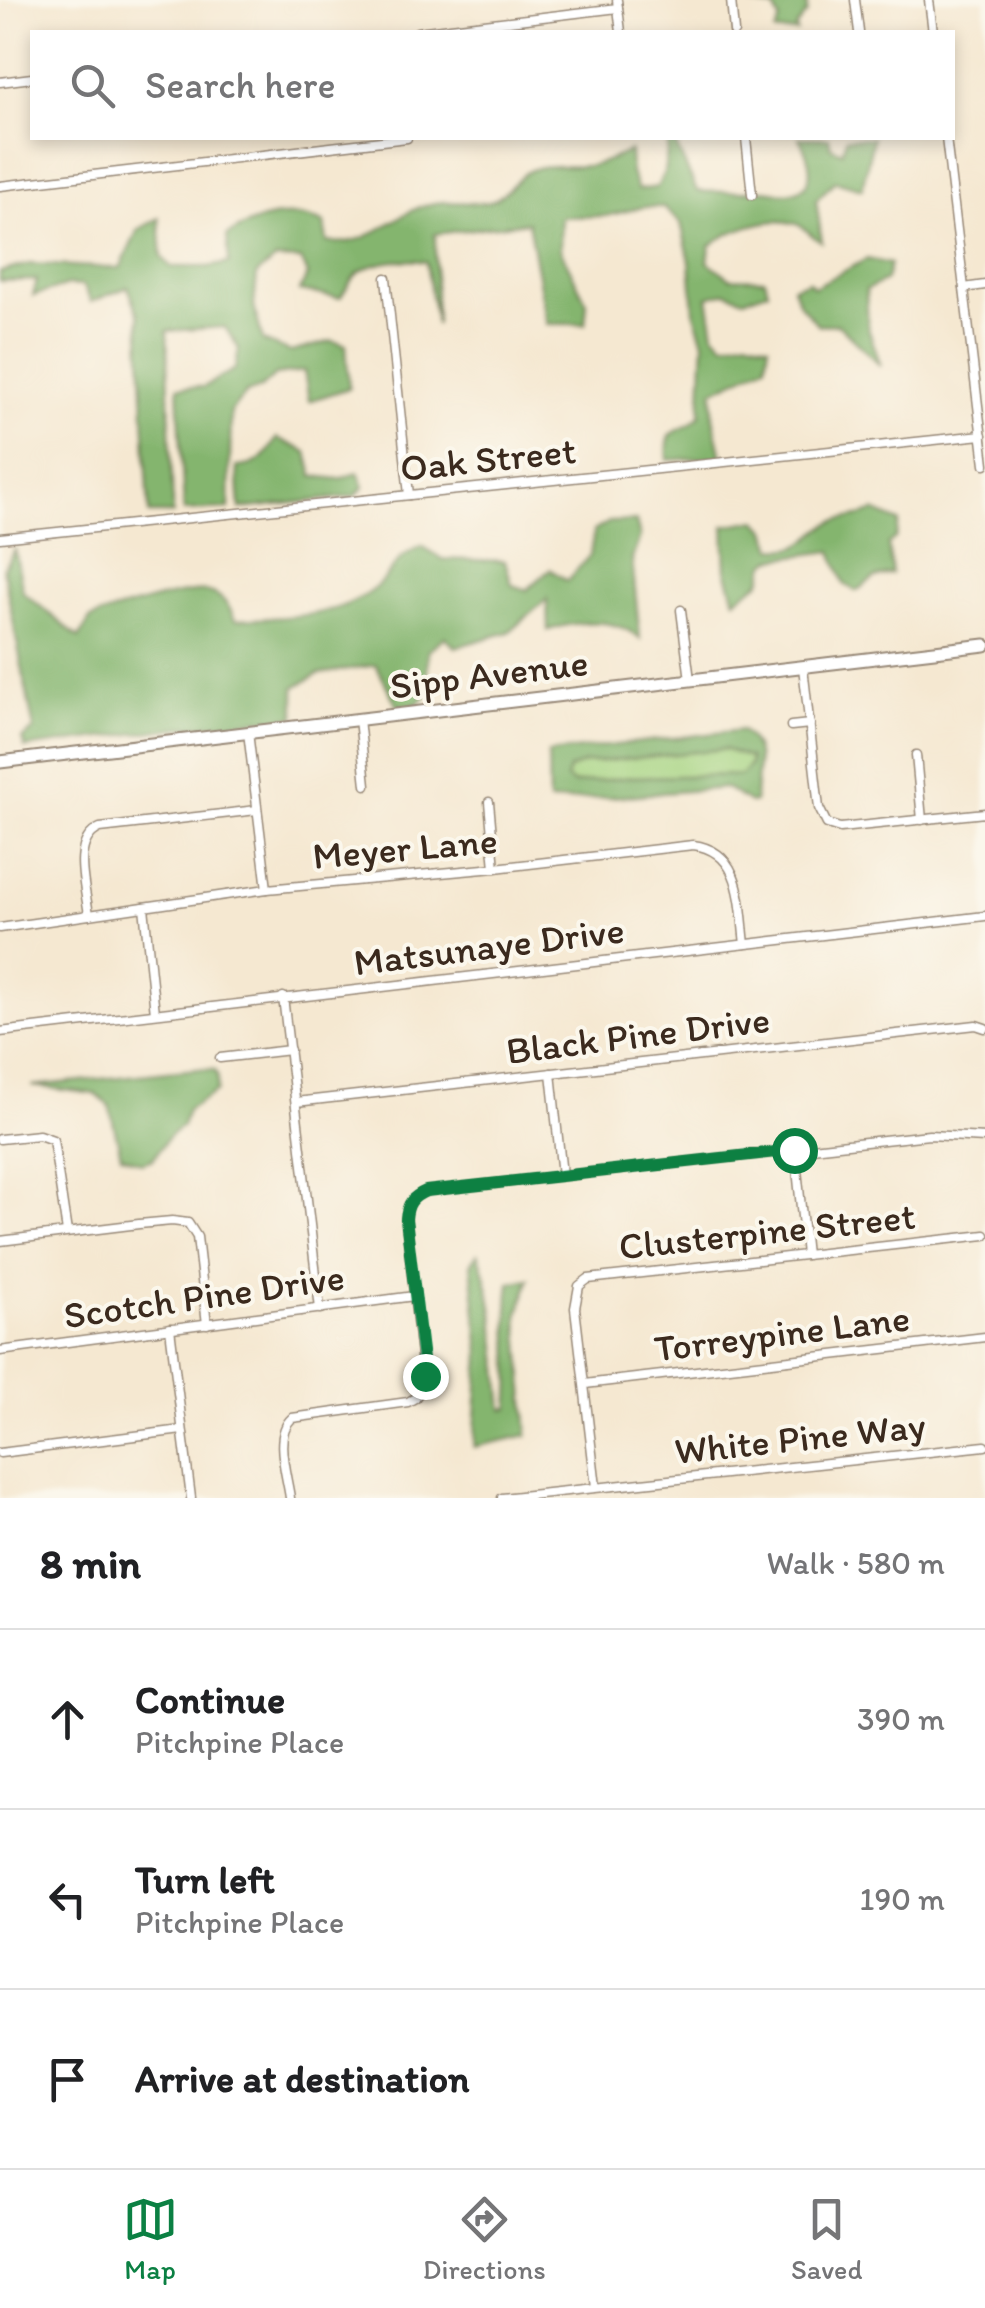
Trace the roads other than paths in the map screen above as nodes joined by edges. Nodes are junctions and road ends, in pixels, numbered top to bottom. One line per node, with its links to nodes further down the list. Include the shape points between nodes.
1 (731, 0): 7 (street)
2 (855, 0): 8 (street)
3 (930, 0): 9 (street)
4 (618, 4): 5 (street); 6 (street)
5 (431, 30)
6 (621, 30)
7 (734, 30)
8 (859, 30)
9 (934, 30)
10 (30, 78): 11 (street)
11 (0, 82)
12 (390, 140): 15 (street)
13 (746, 140): 16 (street)
14 (946, 140): 19 (street)
15 (0, 186)
16 (752, 195)
17 (386, 278): 22 (street)
18 (985, 286): 19 (street)
19 (964, 288): 20 (street)
20 (982, 435): 21 (street); 22 (street, Oak Street)
21 (985, 464)
22 (409, 495): 23 (street, Oak Street)
23 (0, 538)
24 (681, 610): 27 (street)
25 (985, 645): 26 (street, Sipp Avenue)
26 (803, 666): 27 (street, Sipp Avenue); 29 (street)
27 (690, 680): 28 (street, Sipp Avenue)
28 (359, 719): 31 (street, Sipp Avenue); 34 (street)
29 (810, 724): 30 (street); 38 (street, via 819,808 827,824)
30 (792, 726)
31 (248, 732): 33 (street, Sipp Avenue); 36 (street)
32 (916, 755): 38 (street)
33 (0, 762)
34 (366, 785)
35 (489, 802): 39 (street)
36 (257, 810): 40 (street); 42 (street, via 90,832 82,858)
37 (985, 813): 38 (street)
38 (922, 820)
39 (496, 868): 40 (street, Meyer Lane); 45 (street, Meyer Lane, via 706,847 736,877)
40 (267, 889): 41 (street, Meyer Lane)
41 (144, 907): 42 (street, Meyer Lane); 47 (street)
42 (89, 915): 44 (street, Meyer Lane)
43 (985, 916): 45 (street, Matsunaye Drive)
44 (0, 928)
45 (745, 944): 46 (street, Matsunaye Drive)
46 (283, 997): 47 (street, Matsunaye Drive); 50 (street)
47 (155, 1013): 49 (street, Matsunaye Drive)
48 (985, 1028): 52 (street, Black Pine Drive)
49 (0, 1032)
50 (290, 1050): 51 (street); 53 (street)
51 (220, 1058)
52 (551, 1074): 53 (street, Black Pine Drive); 57 (street)
53 (296, 1102): 63 (street)
54 (985, 1138): 56 (street, via 929,1135)
55 (0, 1139): 58 (street, via 52,1140)
56 (794, 1150): 57 (street); 61 (street)
57 (562, 1176): 62 (street, via 417,1195 406,1219)
58 (67, 1232): 60 (street); 64 (street, via 188,1223 197,1237)
59 (985, 1235): 61 (street, Clusterpine Street)
60 (0, 1241)
61 (806, 1255): 68 (street, Clusterpine Street, via 588,1279 575,1308)
62 (414, 1296): 63 (street, Scotch Pine Drive); 74 (street, via 425,1376 421,1392 408,1402 292,1418 282,1441)
63 (320, 1309): 64 (street, Scotch Pine Drive)
64 (207, 1324): 65 (street, Scotch Pine Drive)
65 (170, 1328): 67 (street, Scotch Pine Drive); 69 (street)
66 (985, 1338): 68 (street, Torreypine Lane)
67 (0, 1351)
68 (584, 1384): 72 (street, Clusterpine Street)
69 (182, 1430): 71 (street); 73 (street)
70 (985, 1446): 72 (street, White Pine Way)
71 (0, 1453)
72 (596, 1487): 75 (street, White Pine Way)
73 (191, 1498)
74 (290, 1498)
75 (502, 1498)

